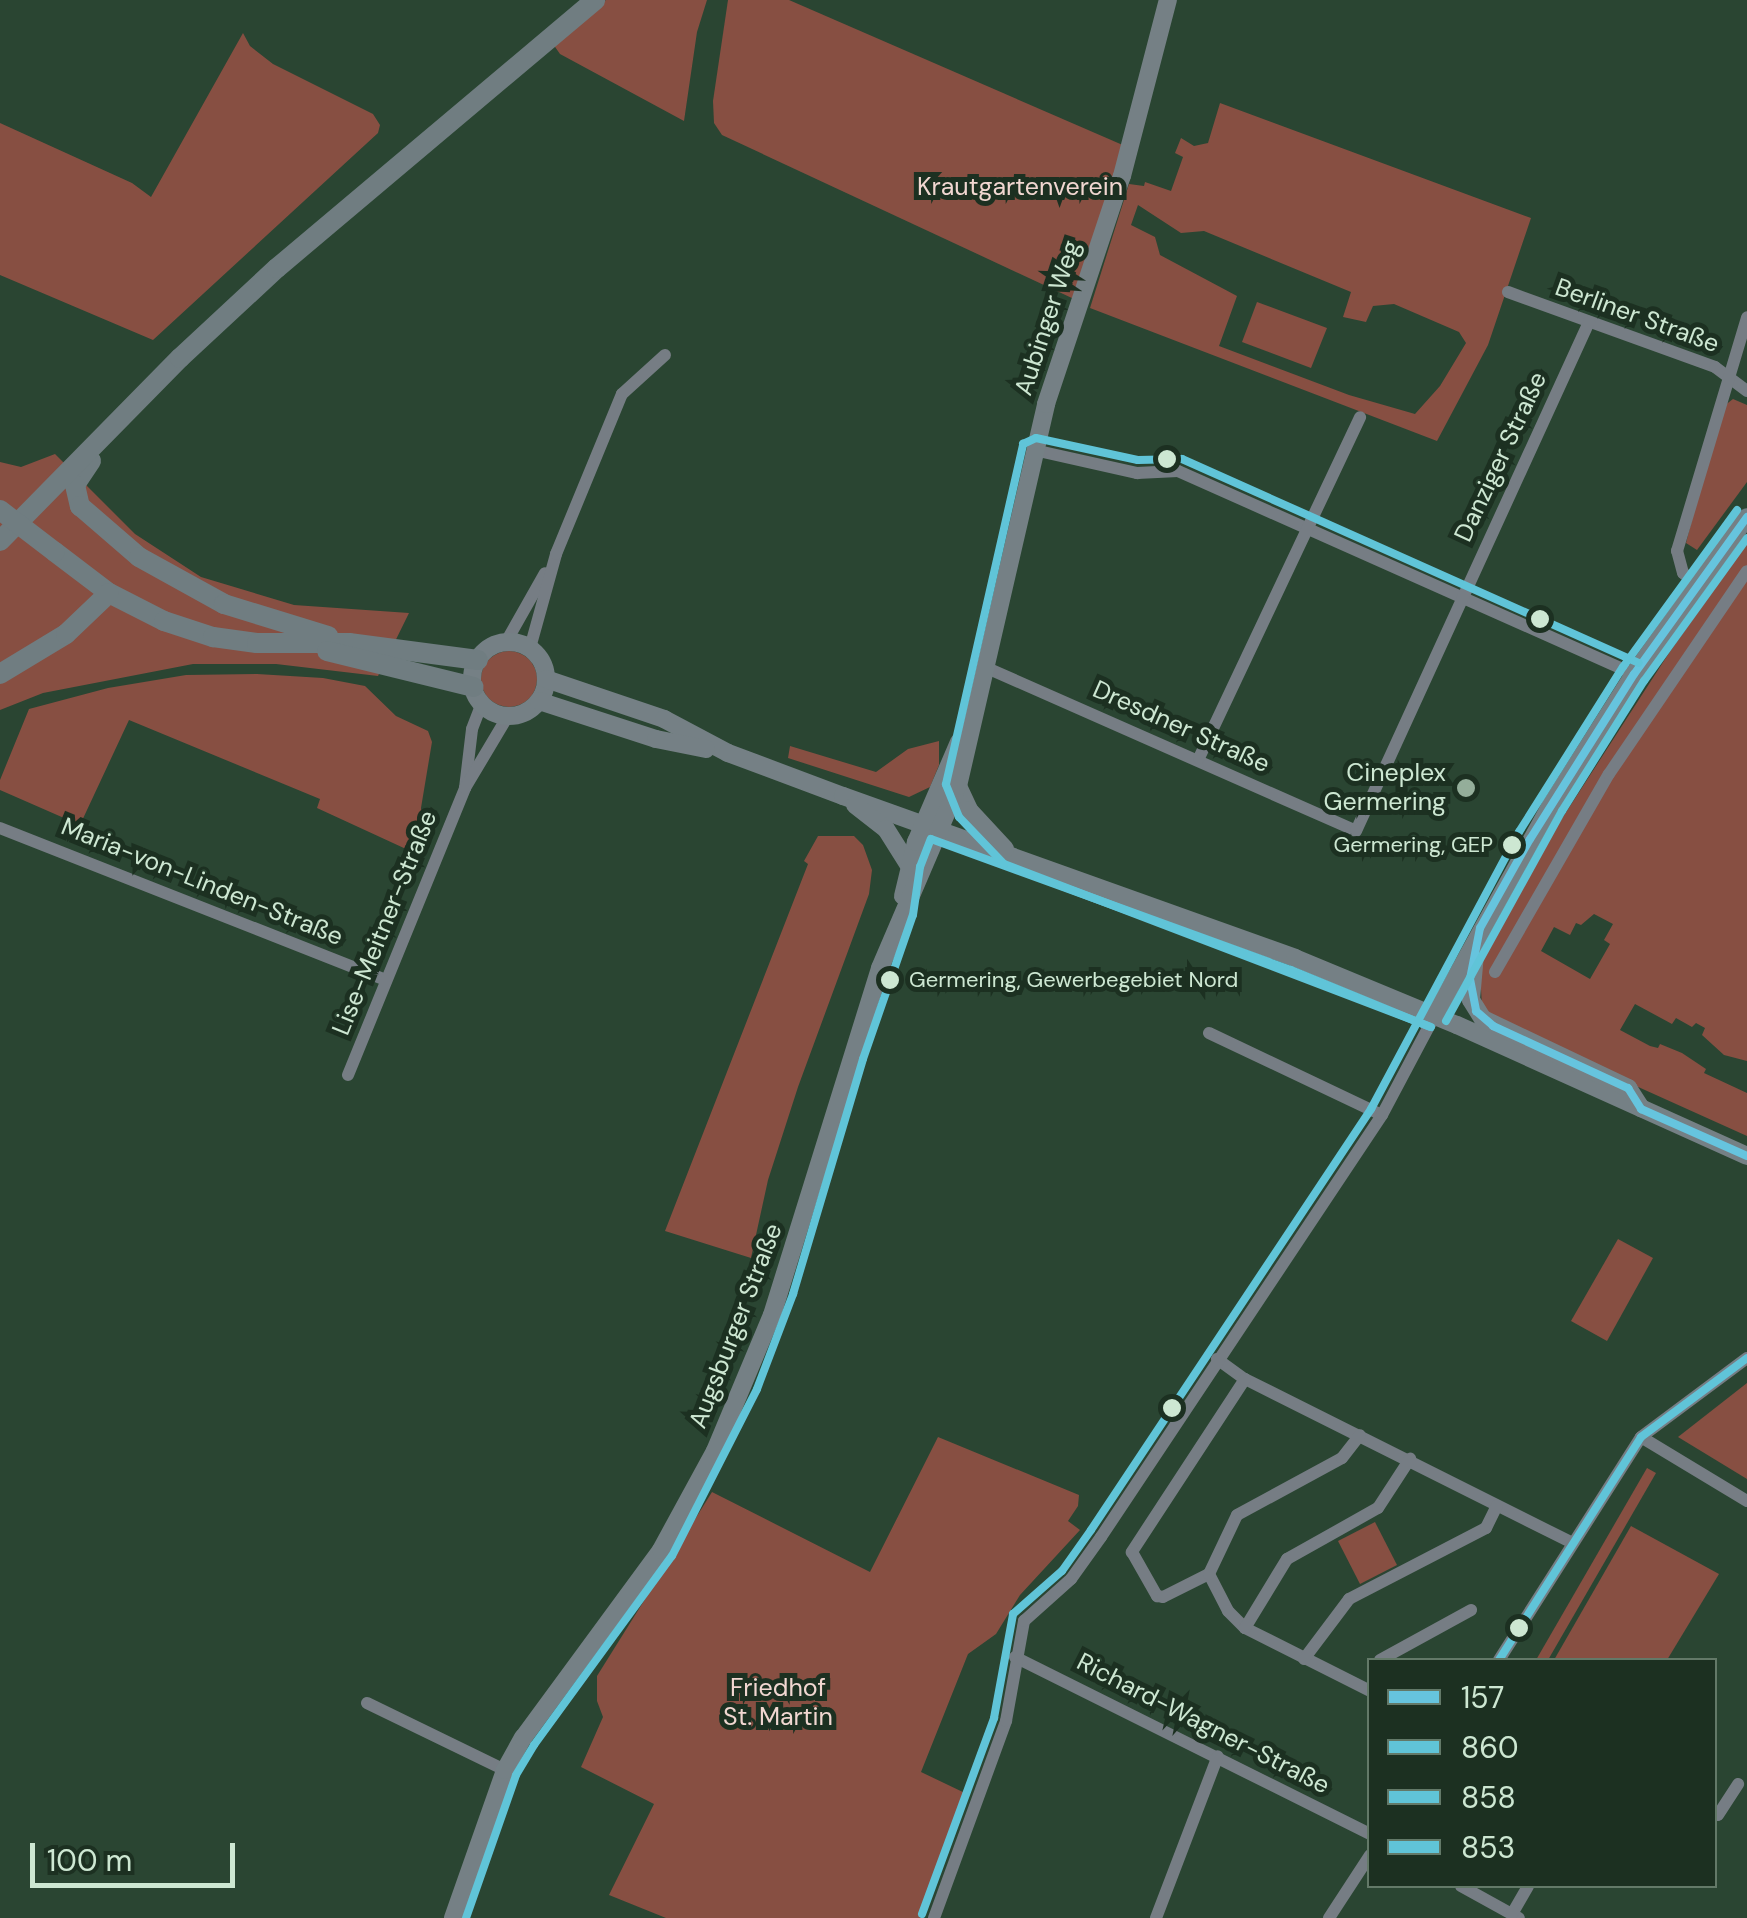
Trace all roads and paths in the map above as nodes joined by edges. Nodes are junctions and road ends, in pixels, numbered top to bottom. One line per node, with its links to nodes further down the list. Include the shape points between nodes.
1 (595, 0): 10 (main road, via 290,256)
2 (1168, 0): 11 (street, Aubinger Weg, via 1122,176)
3 (1508, 292): 5 (street, Berliner Straße)
4 (1747, 317): 7 (street)
5 (1590, 322): 7 (street, Berliner Straße); 20 (street, Danziger Straße)
6 (665, 355): 16 (street, via 622,394)
7 (1727, 375): 8 (street, Berliner Straße); 18 (street, via 1677,551 1683,573)
8 (1747, 391)
9 (1360, 418): 14 (street)
10 (98, 440): 15 (main road); 21 (main road, via 75,485 80,506 103,529 192,590)
11 (1034, 450): 14 (street, via 1137,473 1172,469); 26 (street, Aubinger Weg)
12 (0, 510): 19 (main road, bridge)
13 (1747, 517): 18 (street)
14 (1306, 531): 20 (street); 35 (street)
15 (0, 541)
16 (556, 554): 22 (street); 24 (street)
17 (1747, 572): 46 (street, via 1666,686)
18 (1698, 585): 28 (street)
19 (109, 593): 23 (main road, via 213,637); 27 (main road, via 66,634)
20 (1460, 597): 28 (street); 41 (street, Danziger Straße)
21 (349, 642): 23 (main road); 25 (main road)
22 (506, 642): 24 (street); 25 (street)
23 (300, 644): 30 (main road)
24 (530, 648): 29 (street, via 542,660)
25 (478, 660): 30 (street)
26 (987, 668): 32 (street, Aubinger Weg); 35 (street, Dresdner Straße)
27 (0, 674)
28 (1634, 674): 45 (street)
29 (546, 679): 31 (street); 34 (street, via 664,720)
30 (478, 695): 33 (street); 37 (street, Lise-Meitner-Straße)
31 (538, 702): 33 (street); 34 (street, via 656,739)
32 (973, 712): 36 (street, Aubinger Weg); 39 (street, Aubinger Weg)
33 (508, 716): 37 (street, Lise-Meitner-Straße)
34 (728, 753): 38 (street)
35 (1199, 758): 41 (street, Dresdner Straße)
36 (958, 786): 39 (street, Aubinger Weg); 42 (street, via 968,810)
37 (465, 788): 47 (street, Lise-Meitner-Straße)
38 (843, 796): 39 (street); 43 (street, via 886,829)
39 (933, 826): 42 (street); 43 (street, Augsburger Straße); 44 (street, Augsburger Straße)
40 (0, 828): 47 (street, Maria-von-Linden-Straße)
41 (1356, 831)
42 (1009, 853): 48 (street)
43 (908, 864): 44 (street, Augsburger Straße)
44 (901, 911): 73 (street, Augsburger Straße, via 772,1315 716,1452 661,1550)
45 (1480, 928): 48 (street); 51 (street, via 1470,979 1476,1011 1493,1026 1628,1088)
46 (1495, 972)
47 (386, 980): 50 (street, Lise-Meitner-Straße)
48 (1435, 1016): 51 (street); 52 (street)
49 (1209, 1034): 52 (street)
50 (348, 1075)
51 (1641, 1109): 53 (street)
52 (1382, 1114): 55 (street)
53 (1747, 1156)
54 (1747, 1358): 58 (street)
55 (1217, 1359): 56 (street); 66 (street, via 1071,1579 1024,1621)
56 (1245, 1379): 57 (street); 63 (street, via 1132,1548 1156,1596)
57 (1360, 1436): 59 (street); 63 (street, via 1346,1455 1237,1514)
58 (1641, 1438): 60 (street); 62 (street)
59 (1410, 1459): 61 (street); 65 (street, via 1378,1508 1288,1559)
60 (1747, 1500)
61 (1496, 1505): 62 (street); 69 (street, via 1486,1528 1349,1598)
62 (1571, 1542): 68 (street)
63 (1209, 1574): 65 (street, via 1228,1611)
64 (1471, 1610): 67 (street)
65 (1246, 1628): 69 (street)
66 (1015, 1657): 72 (street, Richard-Wagner-Straße); 82 (street, via 1006,1720)
67 (1384, 1658)
68 (1500, 1658)
69 (1304, 1659): 70 (street)
70 (1367, 1685)
71 (367, 1702): 73 (street)
72 (1218, 1756): 76 (street, Richard-Wagner-Straße); 83 (street)
73 (505, 1770): 81 (street, Augsburger Straße)
74 (1738, 1784): 75 (street)
75 (1717, 1814)
76 (1367, 1832)
77 (1367, 1860): 84 (street)
78 (1465, 1888): 80 (street)
79 (1527, 1888): 80 (street)
80 (1515, 1916)
81 (453, 1918)
82 (934, 1918)
83 (1156, 1918)
84 (1329, 1918)

